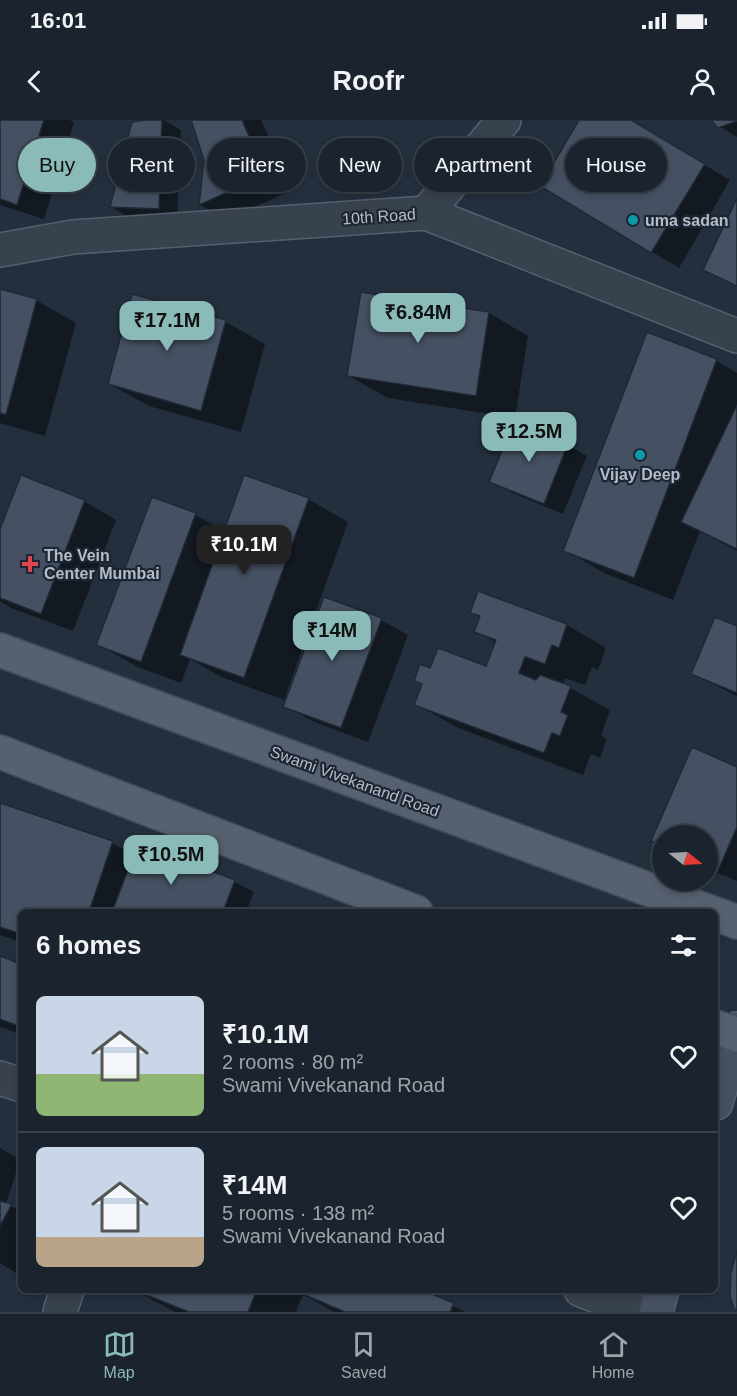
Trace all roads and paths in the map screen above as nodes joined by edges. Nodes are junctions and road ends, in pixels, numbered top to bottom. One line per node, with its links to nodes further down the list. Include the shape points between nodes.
1 (504, 120): 2 (street)
2 (426, 213): 3 (street, 10th Road, via 73,237); 4 (street, 10th Road)
3 (0, 250)
4 (737, 336)
5 (0, 650): 8 (main road, Swami Vivekanand Road)
6 (0, 752): 7 (main road)
7 (408, 909)
8 (702, 909)
9 (718, 915): 10 (main road)
10 (737, 922)
11 (731, 1032): 14 (street)
12 (0, 1078): 13 (street)
13 (18, 1084)
14 (718, 1094)
15 (67, 1293): 18 (street)
16 (589, 1293): 19 (street)
17 (661, 1293): 20 (street)
18 (60, 1312)
19 (639, 1312)
20 (656, 1312)

